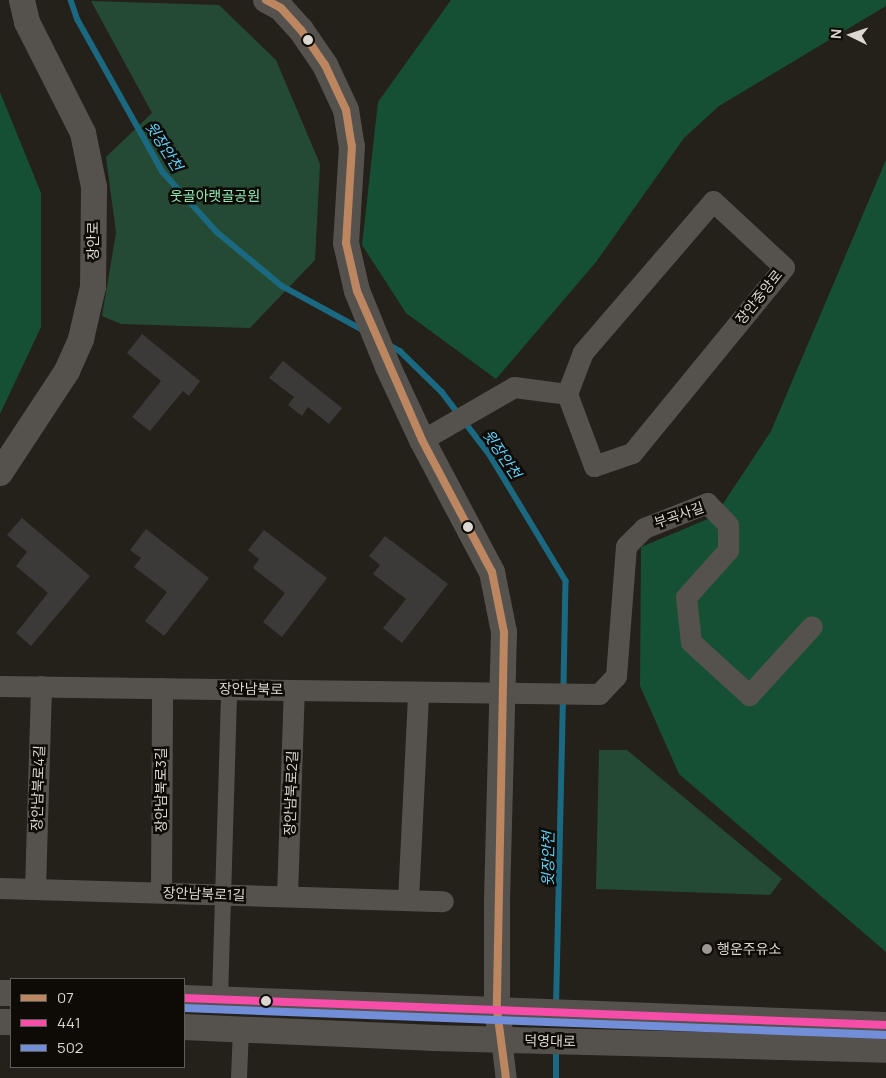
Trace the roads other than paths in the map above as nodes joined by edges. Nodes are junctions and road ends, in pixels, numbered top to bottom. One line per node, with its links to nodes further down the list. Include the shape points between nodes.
1 (22, 0): 5 (street, 장안로, via 27,22 83,133 94,187 93,287 81,339 67,371)
2 (266, 0): 4 (street, via 281,8 301,30 325,65 346,110 352,146 346,243 358,291)
3 (567, 394): 3 (street, 장안중앙로, via 594,466 632,453 784,267 713,201 584,352); 4 (street, via 514,387)
4 (422, 440): 13 (street, via 492,572 504,632)
5 (0, 473)
6 (812, 626): 13 (street, 부곡사길, via 749,695 690,642 686,597 728,550 728,525 707,502 644,528 626,546 616,676 600,694)
7 (0, 686): 8 (street, 장안남북로)
8 (41, 686): 9 (street, 장안남북로); 15 (street, 장안남북로4길)
9 (162, 688): 10 (street, 장안남북로); 16 (street, 장안남북로3길)
10 (229, 689): 11 (street, 장안남북로); 17 (street)
11 (294, 690): 12 (street, 장안남북로); 18 (street, 장안남북로2길)
12 (418, 692): 13 (street, 장안남북로); 19 (street)
13 (501, 693): 23 (street)
14 (0, 888): 15 (street, 장안남북로1길)
15 (35, 889): 16 (street, 장안남북로1길)
16 (161, 892): 17 (street, 장안남북로1길)
17 (225, 894): 18 (street, 장안남북로1길); 22 (street)
18 (287, 896): 19 (street, 장안남북로1길)
19 (408, 900): 20 (street, 장안남북로1길)
20 (443, 901)
21 (185, 998): 22 (street, 덕영대로)
22 (220, 999): 23 (street, 덕영대로)
23 (510, 1011): 24 (street, 덕영대로); 27 (street)
24 (886, 1025)
25 (185, 1027): 26 (street, 덕영대로)
26 (241, 1028): 27 (street, 덕영대로); 29 (street)
27 (511, 1040): 28 (street, 덕영대로); 30 (street)
28 (886, 1050)
29 (239, 1078)
30 (506, 1078)

